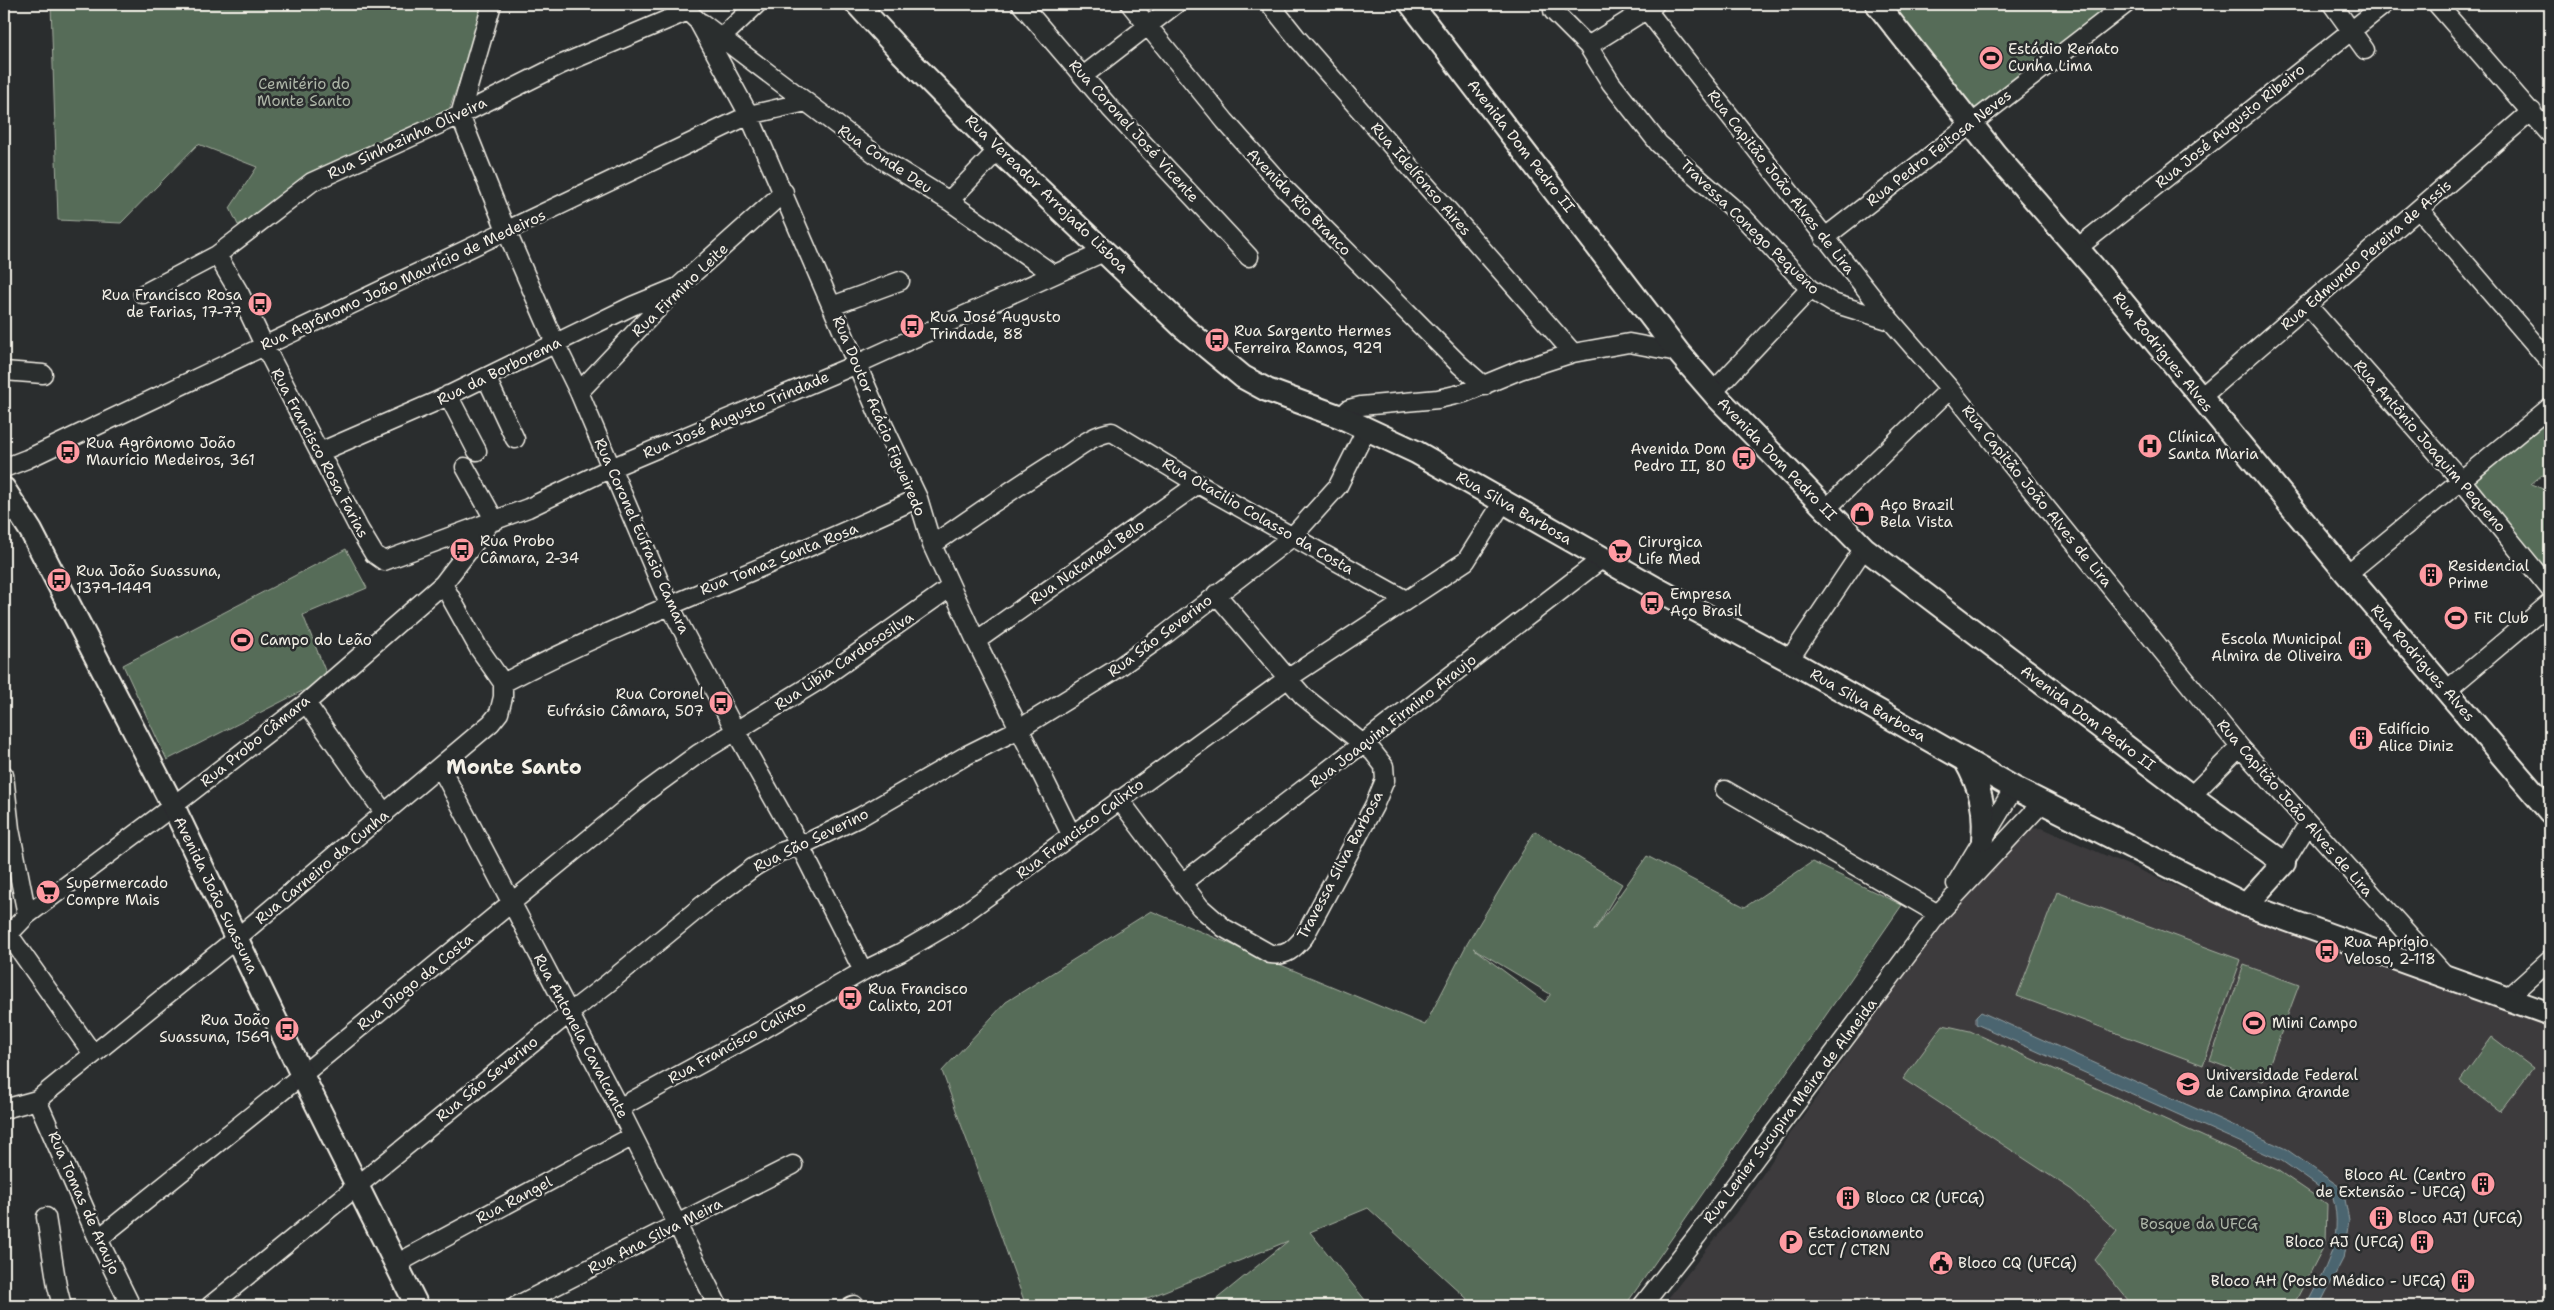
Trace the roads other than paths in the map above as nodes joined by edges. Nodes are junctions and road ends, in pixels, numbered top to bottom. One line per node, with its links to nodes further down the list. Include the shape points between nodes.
1 (492, 4): 26 (street)
2 (757, 4): 19 (street)
3 (858, 4): 29 (main road, Rua Vereador Arrojado Lisboa)
4 (1021, 4): 22 (street, Rua Coronel José Vicente)
5 (1130, 4): 17 (street, Avenida Rio Branco)
6 (1176, 4): 17 (street)
7 (1270, 4): 50 (street, Rua Idelfonso Aires, via 1296,38)
8 (1411, 4): 49 (main road, Avenida Dom Pedro II)
9 (1876, 4): 27 (main road, Rua Rodrigues Alves)
10 (2126, 4): 27 (street, Rua Pedro Feitosa Neves)
11 (2332, 4): 18 (street)
12 (2385, 4): 18 (street, Rua José Augusto Ribeiro)
13 (2437, 4): 24 (street)
14 (1648, 6): 20 (street); 34 (street, Rua Capitão João Alves de Lira)
15 (1553, 11): 20 (street, Travessa Conego Pequeno)
16 (689, 12): 19 (street, Rua Conde Deu); 25 (street, Rua Doutor Acácio Figueiredo); 26 (street, Rua Sinhazinha Oliveira, via 560,65)
17 (1147, 27): 22 (street); 57 (street, Avenida Rio Branco, via 1285,189)
18 (2351, 29): 21 (street); 35 (street, Rua José Augusto Ribeiro)
19 (722, 37): 23 (street, Rua Conde Deu)
20 (1588, 46): 42 (street, Travessa Conego Pequeno, via 1611,83 1659,144 1742,216)
21 (2365, 50)
22 (1083, 76): 38 (street, Rua Coronel José Vicente)
23 (806, 102): 25 (street, Rua Agrônomo João Maurício de Medeiros); 31 (street, Rua Conde Deu, via 883,160)
24 (2532, 111): 28 (street); 32 (street, Rua Edmundo Pereira de Assis)
25 (749, 115): 30 (street, Rua Doutor Acácio Figueiredo); 33 (street, Rua Agrônomo João Maurício de Medeiros)
26 (460, 116): 33 (street, Rua Coronel Eufrasio Camara); 37 (street, Rua Sinhazinha Oliveira, via 312,182)
27 (1970, 123): 34 (street, Rua Pedro Feitosa Neves); 35 (main road, Rua Rodrigues Alves)
28 (2550, 134)
29 (998, 150): 31 (street); 36 (main road, Rua Vereador Arrojado Lisboa)
30 (784, 192): 41 (street, Rua Firmino Leite); 45 (street, Rua Doutor Acácio Figueiredo)
31 (949, 201): 39 (street, Rua Conde Deu)
32 (2419, 209): 44 (street, Rua Edmundo Pereira de Assis); 51 (street)
33 (506, 230): 47 (street, Rua Coronel Eufrasio Camara); 48 (street, Rua Agrônomo João Maurício de Medeiros)
34 (1824, 238): 46 (street, Rua Capitão João Alves de Lira)
35 (2076, 249): 62 (main road, Rua Rodrigues Alves)
36 (1106, 251): 39 (street, Rua José Augusto Trindade); 56 (main road, Rua Vereador Arrojado Lisboa, via 1184,328)
37 (217, 255): 43 (street, Rua Sinhazinha Oliveira); 48 (street, Rua Francisco Rosa Farias)
38 (1249, 257)
39 (1052, 274): 52 (street, Rua José Augusto Trindade)
40 (900, 281): 45 (street)
41 (678, 287): 47 (street, Rua da Borborema); 59 (street, Rua Firmino Leite)
42 (1810, 289): 46 (street, Travessa Conego Pequeno, via 1833,303); 60 (street)
43 (143, 294)
44 (2307, 305): 62 (street, Rua Edmundo Pereira de Assis); 72 (street, Rua Antônio Joaquim Pequeno)
45 (832, 306): 52 (street, Rua Doutor Acácio Figueiredo)
46 (1891, 321): 58 (street, Rua Capitão João Alves de Lira)
47 (555, 343): 55 (street, Rua da Borborema); 59 (street, Rua Coronel Eufrasio Camara)
48 (264, 345): 68 (street, Rua Francisco Rosa Farias); 70 (street, Rua Agrônomo João Maurício de Medeiros)
49 (1678, 352): 50 (street, via 1629,343); 60 (main road, Avenida Dom Pedro II)
50 (1573, 353): 57 (street)
51 (2550, 362)
52 (856, 364): 71 (street, Rua José Augusto Trindade); 75 (street, Rua Doutor Acácio Figueiredo)
53 (4, 371): 54 (street)
54 (42, 374)
55 (486, 377): 61 (street, Rua da Borborema); 66 (street)
56 (1243, 377): 64 (main road, Rua Silva Barbosa, via 1268,390)
57 (1484, 386): 64 (street, via 1438,400 1361,406 1349,409)
58 (1950, 389): 77 (street); 101 (street, Rua Capitão João Alves de Lira)
59 (579, 392): 71 (street, Rua Coronel Eufrasio Camara)
60 (1713, 392): 77 (main road, Avenida Dom Pedro II)
61 (448, 395): 67 (street); 68 (street, Rua da Borborema)
62 (2200, 398): 84 (main road, Rua Rodrigues Alves)
63 (2550, 407): 72 (street)
64 (1341, 417): 65 (main road, Rua Silva Barbosa)
65 (1367, 428): 76 (main road, Rua Silva Barbosa, via 1416,452); 79 (street, Rua São Severino, via 1338,486)
66 (515, 439)
67 (477, 451)
68 (320, 452): 83 (street, Rua Francisco Rosa Farias, via 374,554 380,560)
69 (465, 467): 78 (street)
70 (4, 468)
71 (612, 468): 78 (street, Rua José Augusto Trindade); 91 (street, Rua Coronel Eufrasio Camara)
72 (2461, 480): 84 (street); 87 (street, Rua Antônio Joaquim Pequeno)
73 (1198, 484): 79 (street, Rua Otacilio Colasso da Costa); 80 (street, Rua Otacilio Colasso da Costa, via 1112,432 1098,436 1010,490); 92 (street, Rua Natanael Belo)
74 (4, 489): 110 (main road, Avenida João Suassuna, via 31,531)
75 (918, 498): 80 (street, Rua Doutor Acácio Figueiredo); 91 (street, Rua Tomaz Santa Rosa, via 846,532)
76 (1502, 502): 82 (main road, Rua Silva Barbosa); 89 (street, Rua Francisco Calixto, via 1466,561)
77 (1825, 510): 81 (main road, Avenida Dom Pedro II)
78 (492, 522): 83 (street, Rua José Augusto Trindade); 85 (street, Rua Probo Câmara)
79 (1292, 537): 88 (street, Rua São Severino); 89 (street, Rua Otacilio Colasso da Costa)
80 (932, 545): 86 (street, Rua Doutor Acácio Figueiredo)
81 (1864, 548): 93 (street); 107 (main road, Avenida Dom Pedro II)
82 (1603, 558): 93 (main road, Rua Silva Barbosa); 100 (street, Rua Joaquim Firmino Araujo)
83 (390, 561)
84 (2348, 574): 96 (main road, Rua Rodrigues Alves)
85 (443, 584): 95 (street, via 478,647); 97 (street, Rua Probo Câmara)
86 (950, 587): 92 (street, Rua Doutor Acácio Figueiredo); 99 (street, Rua Libia Cardososilva, via 822,679)
87 (2550, 589)
88 (1216, 594): 94 (street, Travessa Silva Barbosa); 98 (street, Rua São Severino, via 1116,670)
89 (1404, 600): 94 (street, Rua Francisco Calixto)
90 (2550, 603): 96 (street)
91 (669, 604): 95 (street, Rua Tomaz Santa Rosa); 99 (street, Rua Coronel Eufrasio Camara)
92 (976, 641): 98 (street, Rua Doutor Acácio Figueiredo)
93 (1789, 660): 102 (main road, Rua Silva Barbosa)
94 (1287, 679): 100 (street, Travessa Silva Barbosa, via 1319,711); 108 (street, Rua Francisco Calixto)
95 (502, 682): 103 (street, Rua Carneiro da Cunha, via 501,705 491,723)
96 (2447, 690): 111 (main road, Rua Rodrigues Alves)
97 (306, 703): 110 (street, Rua Probo Câmara); 112 (street)
98 (1019, 729): 114 (street, Rua Doutor Acácio Figueiredo); 116 (street, Rua São Severino, via 860,817)
99 (736, 732): 116 (street, Rua Coronel Eufrasio Camara); 119 (street, Rua Diogo da Costa, via 698,754 646,792 569,852)
100 (1362, 744): 118 (street, Rua Joaquim Firmino Araujo); 118 (street, Travessa Silva Barbosa, via 1381,760 1385,780 1362,829 1295,948 1279,956 1270,954 1212,920)
101 (2240, 747): 107 (street); 113 (street, Rua Capitão João Alves de Lira)
102 (1965, 760): 105 (main road, Rua Silva Barbosa); 115 (main road, via 1982,798)
103 (441, 768): 112 (street, Rua Carneiro da Cunha); 119 (street, Rua Antonela Cavalcante)
104 (4, 775): 122 (street, via 10,829)
105 (2014, 788): 109 (main road, Rua Silva Barbosa); 115 (street, Rua Lenier Sucupira Meira de Almeida)
106 (1725, 790): 121 (street)
107 (2191, 796): 117 (main road, Avenida Dom Pedro II)
108 (1119, 799): 114 (street, Rua Francisco Calixto); 118 (street)
109 (2042, 803): 120 (main road, Rua Silva Barbosa); 121 (street, Rua Lenier Sucupira Meira de Almeida)
110 (173, 806): 122 (street, Rua Probo Câmara); 124 (main road, Avenida João Suassuna)
111 (2550, 812)
112 (385, 814): 124 (street, Rua Carneiro da Cunha)
113 (2308, 824): 117 (street); 127 (street, Rua Capitão João Alves de Lira)
114 (1071, 834): 126 (street, Rua Francisco Calixto, via 948,924 900,954)
115 (1983, 840): 121 (street, Rua Lenier Sucupira Meira de Almeida)
116 (800, 846): 126 (street, Rua Coronel Eufrasio Camara); 129 (street, Rua São Severino, via 780,852 754,867)
117 (2284, 863): 120 (main road)
118 (1182, 883)
119 (511, 903): 129 (street, Rua Antonela Cavalcante); 132 (street, Rua Diogo da Costa)
120 (2246, 905): 127 (main road, Rua Silva Barbosa)
121 (1938, 914): 149 (street, Rua Lenier Sucupira Meira de Almeida)
122 (27, 915): 123 (street, Rua Probo Câmara)
123 (6, 937): 131 (street)
124 (238, 937): 131 (street, Rua Carneiro da Cunha); 132 (main road, Avenida João Suassuna)
125 (2550, 960): 128 (street)
126 (863, 971): 135 (street, Rua Francisco Calixto)
127 (2446, 976): 128 (main road, Rua Silva Barbosa)
128 (2508, 998): 130 (main road, Rua Silva Barbosa)
129 (568, 1014): 135 (street, Rua Antonela Cavalcante); 138 (street, Rua São Severino)
130 (2550, 1014)
131 (94, 1054): 133 (street, Rua Carneiro da Cunha)
132 (302, 1075): 138 (main road, Avenida João Suassuna); 141 (street, Rua Diogo da Costa)
133 (37, 1100): 134 (street, Rua Carneiro da Cunha); 141 (street, Rua Tomas de Araujo)
134 (4, 1108)
135 (619, 1108): 136 (street, Rua Antonela Cavalcante)
136 (633, 1136): 140 (street, Rua Antonela Cavalcante); 142 (street, Rua Rangel)
137 (793, 1166): 140 (street, Rua Ana Silva Meira)
138 (357, 1185): 142 (main road, Avenida João Suassuna); 145 (street, Rua São Severino)
139 (46, 1217): 143 (street)
140 (676, 1225): 147 (street, Rua Ana Silva Meira); 148 (street, Rua Antonela Cavalcante)
141 (98, 1239): 144 (street, Rua Tomas de Araujo)
142 (396, 1264): 146 (main road, Avenida João Suassuna)
143 (62, 1306)
144 (131, 1306)
145 (210, 1306)
146 (417, 1306)
147 (516, 1306)
148 (718, 1306)
149 (1642, 1306)

